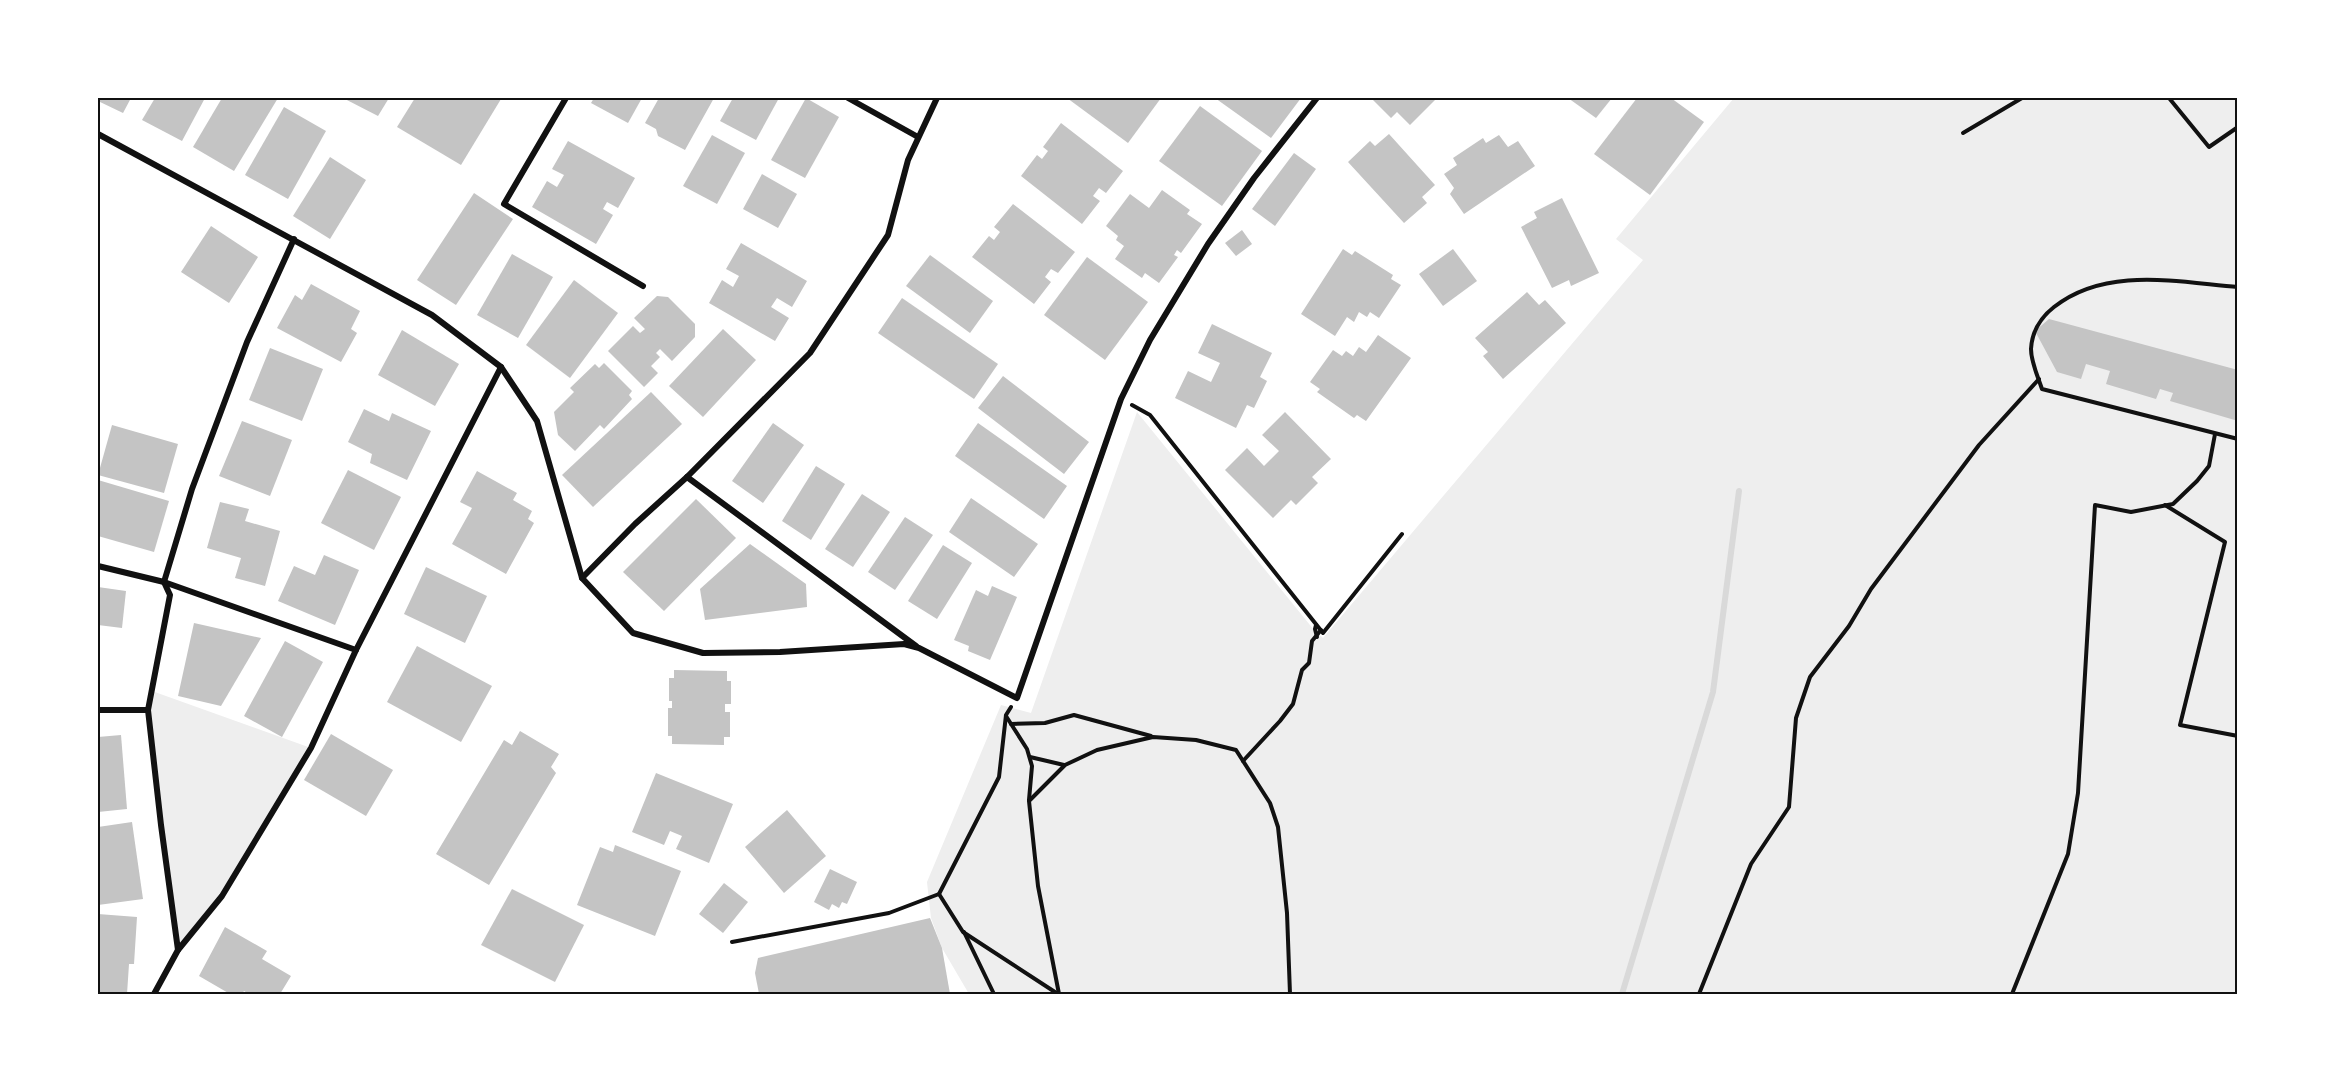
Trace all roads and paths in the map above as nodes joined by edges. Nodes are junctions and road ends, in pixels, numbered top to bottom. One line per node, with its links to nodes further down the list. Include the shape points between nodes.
1 (566, 98): 12 (street, via 504,204)
2 (848, 98): 10 (street)
3 (937, 98): 10 (street)
4 (1317, 98): 16 (street, via 1254,178 1198,259 1150,340)
5 (2022, 98): 8 (path)
6 (2169, 98): 7 (path, via 2209,147)
7 (2238, 127)
8 (1964, 133)
9 (98, 134): 11 (street)
10 (918, 136): 19 (street, via 888,235 810,353)
11 (294, 239): 14 (street, via 432,315); 24 (street, via 248,342 192,489)
12 (643, 286)
13 (2238, 287): 15 (path, via 2146,279 2093,285 2064,298 2034,329 2031,352)
14 (501, 367): 23 (street, via 537,421); 29 (street)
15 (2039, 379): 17 (path, via 2042,389); 49 (path, via 1979,445 1810,677 1796,718 1789,807 1751,864)
16 (1121, 399): 25 (path, via 1150,415); 30 (street)
17 (2215, 434): 18 (path); 20 (path, via 2209,466 2173,504)
18 (2238, 440)
19 (687, 477): 23 (street); 28 (street)
20 (2166, 505): 35 (path, via 2225,542 2180,725); 50 (path, via 2131,512 2096,505 2078,793 2068,854)
21 (1402, 534): 26 (path, via 1323,633)
22 (98, 566): 24 (street)
23 (582, 578): 28 (street, via 633,633 703,653 904,644)
24 (164, 582): 29 (street); 32 (street, via 170,595)
25 (1316, 625): 26 (path); 27 (path)
26 (1321, 630): 27 (path)
27 (1317, 637): 38 (path, via 1312,641 1309,663 1302,670 1293,704)
28 (919, 648): 30 (street)
29 (356, 650): 44 (street, via 311,748 222,896)
30 (1017, 698): 33 (path)
31 (98, 710): 32 (street)
32 (148, 710): 44 (street)
33 (1006, 715): 34 (path); 41 (path, via 999,777)
34 (1011, 724): 36 (path, via 1045,723 1074,715); 37 (path)
35 (2238, 736)
36 (1153, 737): 38 (path, via 1226,747 1236,750); 39 (path, via 1097,750)
37 (1029, 757): 39 (path); 40 (path)
38 (1243, 761): 48 (path, via 1269,803 1278,827)
39 (1065, 765): 40 (path)
40 (1029, 801): 47 (path, via 1038,886)
41 (939, 894): 42 (path); 43 (path, via 889,913)
42 (963, 932): 46 (path); 47 (path)
43 (732, 942)
44 (178, 950): 45 (street)
45 (154, 994)
46 (994, 994)
47 (1059, 994)
48 (1290, 994)
49 (1699, 994)
50 (2012, 994)

